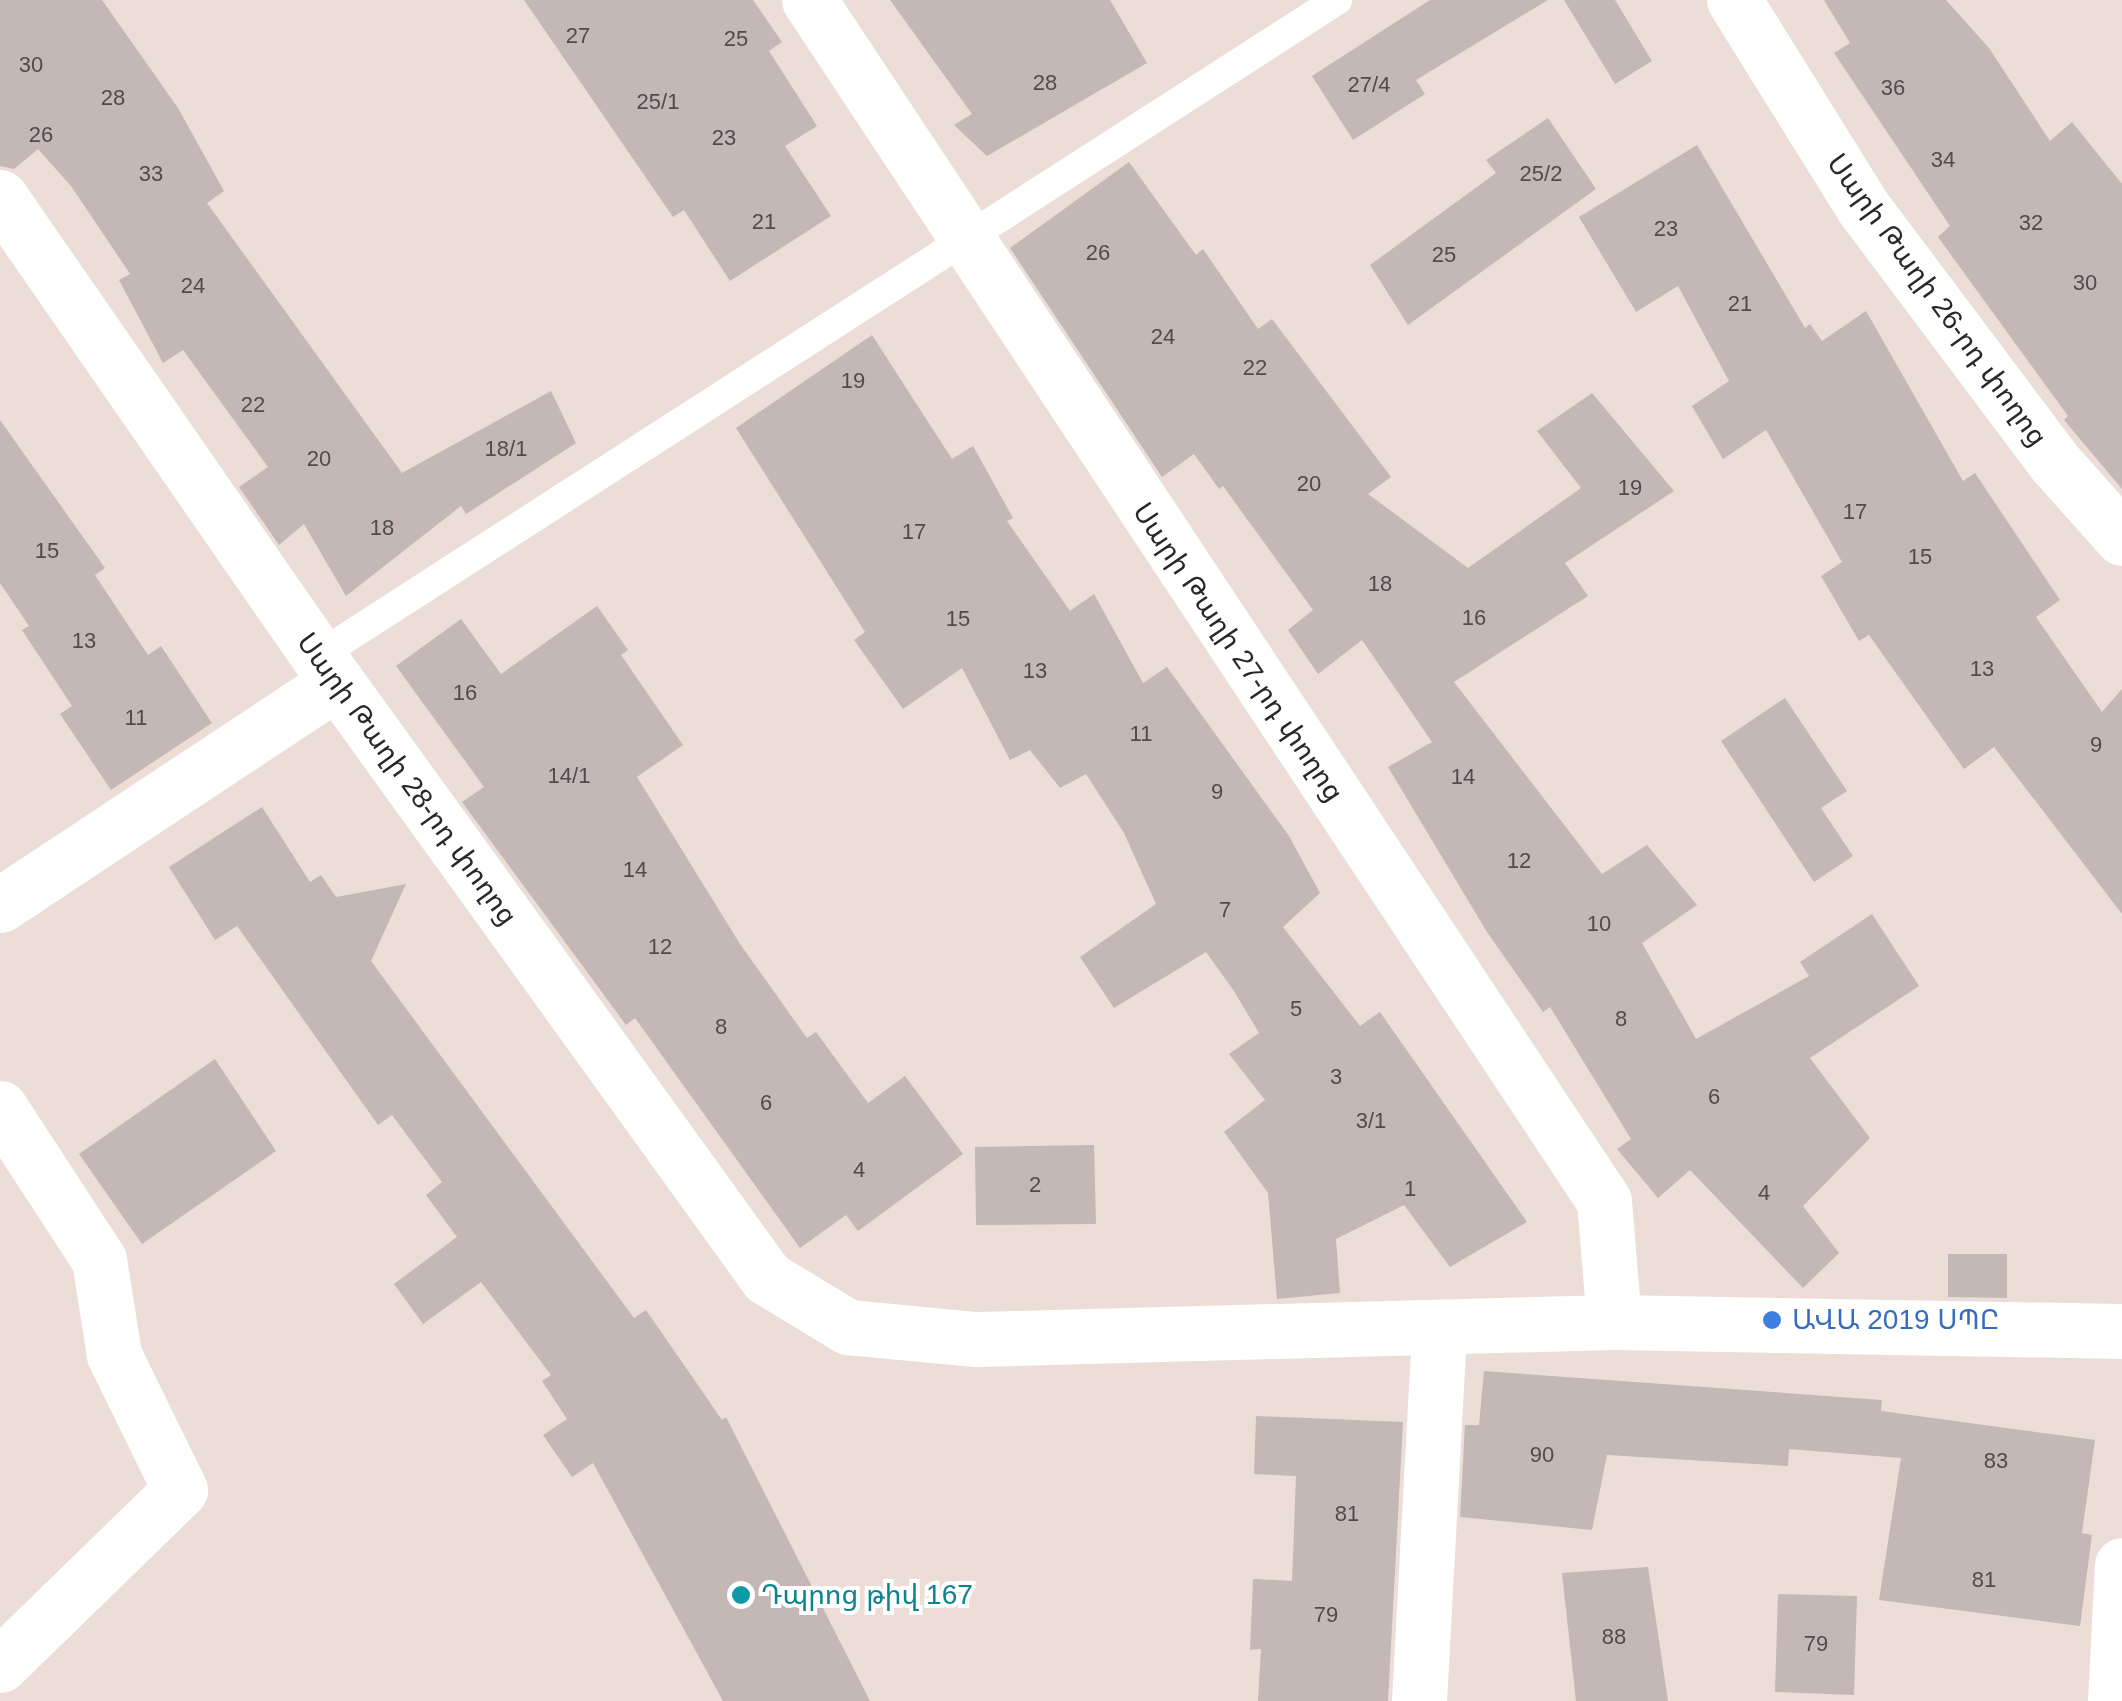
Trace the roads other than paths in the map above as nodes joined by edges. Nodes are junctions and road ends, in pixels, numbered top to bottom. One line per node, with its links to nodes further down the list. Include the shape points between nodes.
1 (808, 0): 5 (street, Սարի Թաղի 27-րդ փողոց)
2 (1337, 0): 5 (lane)
3 (1734, 0): 6 (street, Սարի Թաղի 26-րդ փողոց, via 1862,206 2056,464)
4 (0, 197): 7 (street, Սարի Թաղի 28-րդ փողոց)
5 (962, 238): 7 (lane); 10 (street, Սարի Թաղի 27-րդ փողոց, via 1604,1201)
6 (2122, 538)
7 (328, 669): 8 (street); 11 (street, Սարի Թաղի 28-րդ փողոց, via 767,1278 848,1326 976,1339)
8 (0, 905)
9 (0, 1108): 14 (street, via 99,1260 114,1355 180,1490)
10 (1614, 1322): 11 (street); 12 (street)
11 (1439, 1330): 15 (street)
12 (2122, 1330)
13 (2122, 1565): 16 (street)
14 (0, 1665)
15 (1419, 1701)
16 (2114, 1701)

